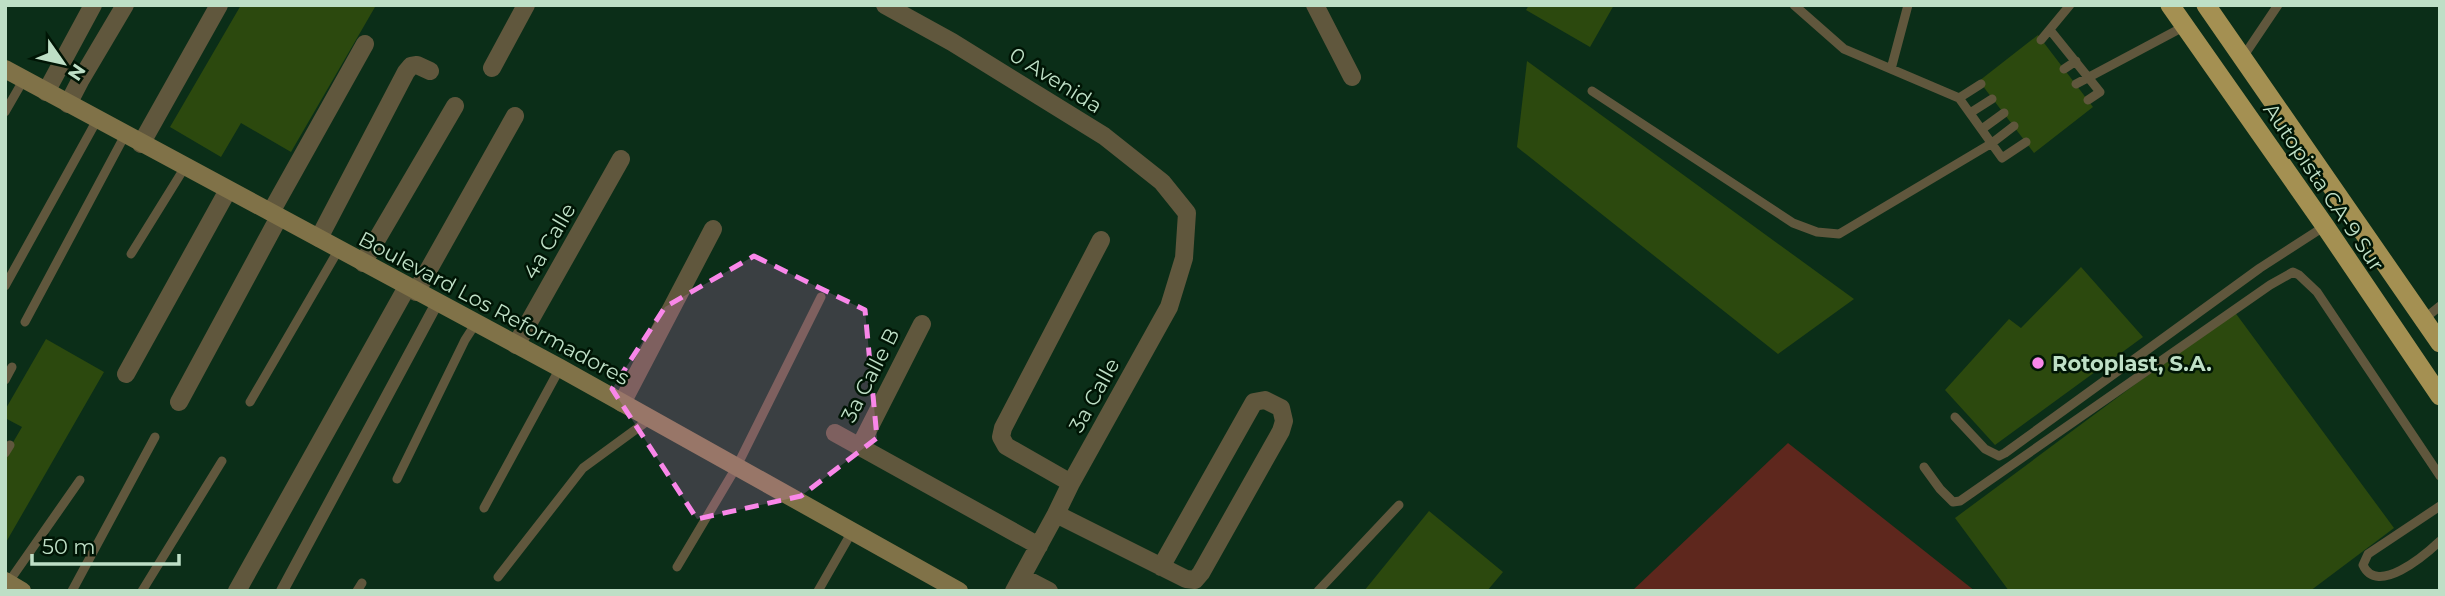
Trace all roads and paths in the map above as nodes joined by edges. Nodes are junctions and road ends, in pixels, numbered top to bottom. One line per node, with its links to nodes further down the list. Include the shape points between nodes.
1 (93, 5): 32 (street)
2 (125, 5): 36 (street)
3 (219, 5): 45 (street)
4 (526, 5): 21 (street)
5 (885, 5): 51 (street, 0 Avenida, via 1104,136 1162,181)
6 (1315, 5): 27 (street)
7 (1794, 5): 23 (lane, via 1844,49)
8 (1908, 5): 23 (lane)
9 (2070, 5): 14 (lane)
10 (2170, 5): 13 (highway, Autopista CA-9 Sur)
11 (2206, 5): 19 (highway, Autopista CA-9 Sur)
12 (2278, 5): 19 (lane)
13 (2185, 26): 26 (lane); 53 (highway, Autopista CA-9 Sur)
14 (2050, 30): 15 (lane); 17 (lane)
15 (2041, 40)
16 (365, 44): 52 (street)
17 (2063, 47): 18 (lane); 20 (lane)
18 (2053, 55)
19 (2243, 57): 65 (highway, Autopista CA-9 Sur)
20 (2076, 61): 24 (lane); 26 (lane)
21 (492, 68)
22 (5, 69): 28 (main road, Boulevard Los Reformadores)
23 (1891, 69): 33 (lane)
24 (2064, 69)
25 (429, 71): 55 (street, via 417,65 406,72)
26 (2087, 76): 30 (lane); 35 (lane, via 2100,92)
27 (1352, 77)
28 (24, 79): 32 (main road, Boulevard Los Reformadores); 38 (lane)
29 (1981, 83): 33 (lane)
30 (2076, 84)
31 (1592, 91): 47 (lane, via 1793,223 1817,232 1839,234)
32 (46, 92): 36 (main road, Boulevard Los Reformadores)
33 (1959, 98): 39 (lane)
34 (1992, 99): 39 (lane)
35 (2088, 100)
36 (68, 104): 42 (main road, Boulevard Los Reformadores)
37 (455, 106): 59 (street)
38 (5, 112)
39 (1970, 113): 44 (lane)
40 (2004, 113): 44 (lane)
41 (516, 116): 61 (street)
42 (97, 120): 45 (main road, Boulevard Los Reformadores); 60 (lane)
43 (2014, 126): 47 (lane)
44 (1982, 129): 47 (lane)
45 (133, 139): 49 (main road, Boulevard Los Reformadores); 66 (lane)
46 (2026, 142): 47 (lane, via 2002,158)
47 (1992, 143)
48 (621, 159): 70 (street, 4a Calle)
49 (185, 167): 50 (main road, Boulevard Los Reformadores); 58 (lane)
50 (228, 190): 52 (main road, Boulevard Los Reformadores); 73 (street)
51 (1187, 214): 90 (street, 3a Calle, via 1184,258 1169,307)
52 (275, 215): 55 (main road, Boulevard Los Reformadores); 76 (street)
53 (2325, 226): 75 (highway, Autopista CA-9 Sur); 79 (lane, via 2005,453 1999,456 1985,449)
54 (713, 229): 78 (street)
55 (319, 238): 57 (main road, Boulevard Los Reformadores)
56 (1101, 240): 90 (street, via 1000,437 1006,446)
57 (339, 249): 59 (main road, Boulevard Los Reformadores); 77 (lane)
58 (131, 254)
59 (363, 262): 61 (main road, Boulevard Los Reformadores)
60 (5, 286)
61 (412, 289): 63 (main road, Boulevard Los Reformadores); 105 (street)
62 (821, 297): 85 (lane)
63 (437, 303): 67 (main road, Boulevard Los Reformadores); 106 (street)
64 (2440, 306): 65 (lane)
65 (2424, 319): 69 (highway, Autopista CA-9 Sur)
66 (25, 322)
67 (476, 323): 70 (main road, Boulevard Los Reformadores); 88 (lane)
68 (922, 324): 83 (street, 3a Calle B)
69 (2440, 343)
70 (516, 345): 72 (main road, Boulevard Los Reformadores)
71 (12, 367): 74 (lane)
72 (560, 368): 78 (main road, Boulevard Los Reformadores); 93 (lane)
73 (126, 374)
74 (5, 380)
75 (2440, 396)
76 (179, 402)
77 (250, 402)
78 (622, 403): 80 (main road, Boulevard Los Reformadores)
79 (1955, 417)
80 (650, 419): 85 (main road, Boulevard Los Reformadores); 100 (lane, via 583,468)
81 (835, 433): 83 (street)
82 (155, 437): 103 (lane)
83 (860, 446): 97 (street)
84 (222, 461): 104 (lane)
85 (737, 466): 95 (main road, Boulevard Los Reformadores); 98 (lane)
86 (1924, 467): 87 (lane, via 1945,496 1960,501 2293,272 2317,292)
87 (2440, 476)
88 (397, 479)
89 (80, 480): 102 (lane)
90 (1071, 483): 94 (street, 3a Calle)
91 (1398, 505): 110 (lane)
92 (2440, 506): 96 (lane, via 2368,554 2363,565 2366,575 2388,582)
93 (484, 508)
94 (1056, 514): 97 (street, 3a Calle); 99 (street)
95 (852, 530): 107 (lane); 108 (main road, Boulevard Los Reformadores)
96 (2440, 541)
97 (1039, 546): 101 (street, 3a Calle)
98 (677, 567)
99 (1161, 567): 99 (street, via 1254,402 1265,400 1281,408 1281,431 1201,573 1195,580 1186,579)
100 (498, 577)
101 (1018, 584): 109 (street)
102 (12, 585)
103 (72, 591)
104 (142, 591)
105 (237, 591)
106 (282, 591)
107 (818, 591)
108 (959, 591)
109 (1049, 591)
110 (1318, 591)

